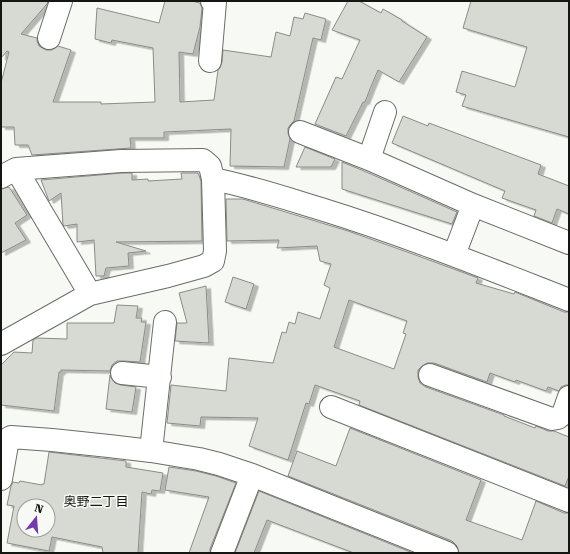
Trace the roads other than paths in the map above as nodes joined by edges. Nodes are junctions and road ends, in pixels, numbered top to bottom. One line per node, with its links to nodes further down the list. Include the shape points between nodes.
1 (61, 1): 3 (street)
2 (212, 1): 4 (street, via 215,2)
3 (49, 38)
4 (210, 61)
5 (385, 112): 7 (street)
6 (300, 132): 7 (street)
7 (369, 159): 10 (street)
8 (8, 173): 9 (street, via 121,161 203,160 210,166); 13 (street)
9 (213, 179): 12 (street, via 312,206); 13 (street, via 213,261 168,276)
10 (474, 204): 11 (street); 12 (street)
11 (569, 242)
12 (454, 255): 14 (street)
13 (90, 294): 16 (street)
14 (569, 300)
15 (166, 322): 19 (street)
16 (1, 344)
17 (122, 373): 19 (street)
18 (430, 375): 20 (street, via 552,419 563,414)
19 (160, 377): 22 (street)
20 (569, 397)
21 (331, 407): 25 (street)
22 (151, 451): 23 (street, via 199,459); 24 (street, via 11,437 8,439)
23 (252, 475): 26 (street); 27 (street)
24 (1, 479)
25 (569, 501)
26 (222, 553)
27 (447, 553)

